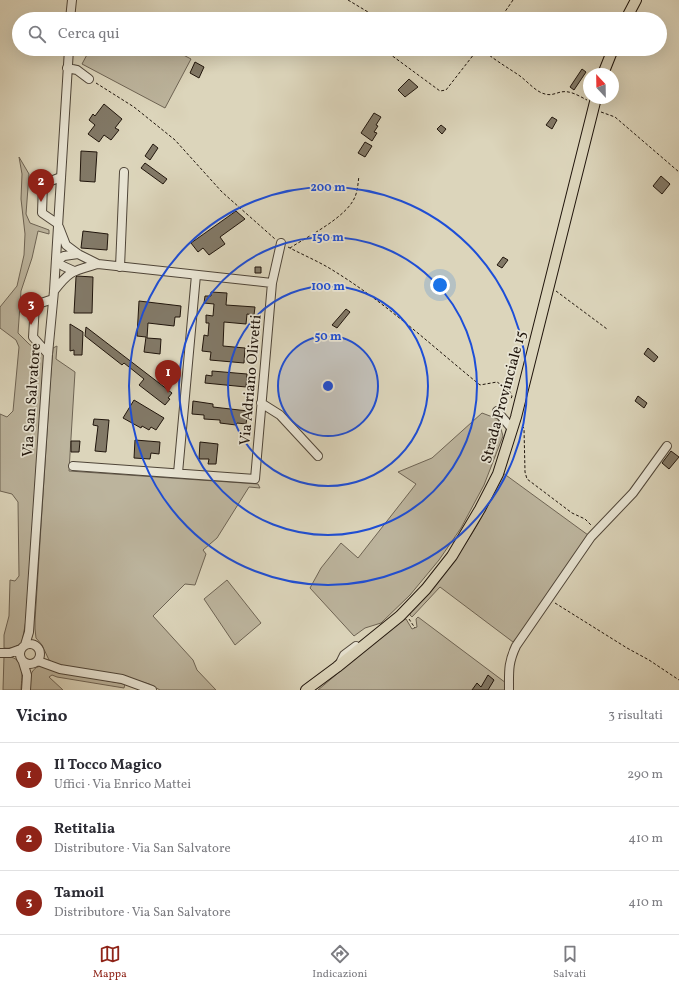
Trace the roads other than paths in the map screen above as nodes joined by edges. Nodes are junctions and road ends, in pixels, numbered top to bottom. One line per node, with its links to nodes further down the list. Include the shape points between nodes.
1 (72, 0): 3 (street)
2 (636, 0): 4 (main road)
3 (71, 12)
4 (630, 12)
5 (69, 56): 7 (street, Via San Salvatore)
6 (610, 56): 8 (main road)
7 (68, 68): 9 (street, via 77,70); 12 (street, Via San Salvatore)
8 (605, 68)
9 (89, 78)
10 (594, 104): 26 (main road, Strada Provinciale 15)
11 (124, 172): 18 (street)
12 (61, 177): 13 (street, Via San Salvatore); 13 (street, via 43,184 42,213)
13 (58, 224): 15 (street, via 66,244); 16 (street, Via San Salvatore)
14 (281, 243): 21 (street, Via Adriano Olivetti)
15 (78, 254): 16 (street, via 64,256); 17 (street)
16 (56, 261): 19 (street); 22 (street, Via San Salvatore)
17 (98, 264): 18 (street); 19 (street)
18 (120, 267): 20 (street)
19 (74, 271): 22 (street, via 65,276)
20 (196, 275): 21 (street); 30 (street)
21 (272, 283): 24 (street, Via Adriano Olivetti)
22 (54, 295): 23 (street, Via San Salvatore); 23 (street, via 35,305 33,337)
23 (48, 354): 31 (street, Via San Salvatore)
24 (261, 403): 28 (street, via 280,415); 30 (street, Via Adriano Olivetti, via 255,479)
25 (497, 411): 26 (street)
26 (514, 425): 41 (main road, Strada Provinciale 15, via 498,474 452,556 403,613)
27 (667, 446): 44 (street, via 633,493 591,537 516,646 508,667)
28 (318, 456)
29 (73, 466): 30 (street)
30 (178, 473)
31 (29, 632): 32 (street); 33 (street, Via San Salvatore)
32 (36, 645): 33 (street, via 31,643); 37 (street, via 40,657)
33 (23, 647): 35 (street); 36 (street, via 20,654)
34 (0, 653): 35 (street)
35 (10, 653): 36 (street)
36 (23, 660): 37 (street, via 28,664); 38 (street)
37 (36, 662): 38 (street); 39 (street, via 60,669)
38 (27, 675): 42 (street)
39 (130, 681): 40 (street); 43 (street)
40 (144, 689)
41 (309, 689)
42 (26, 690)
43 (133, 690)
44 (509, 690)

